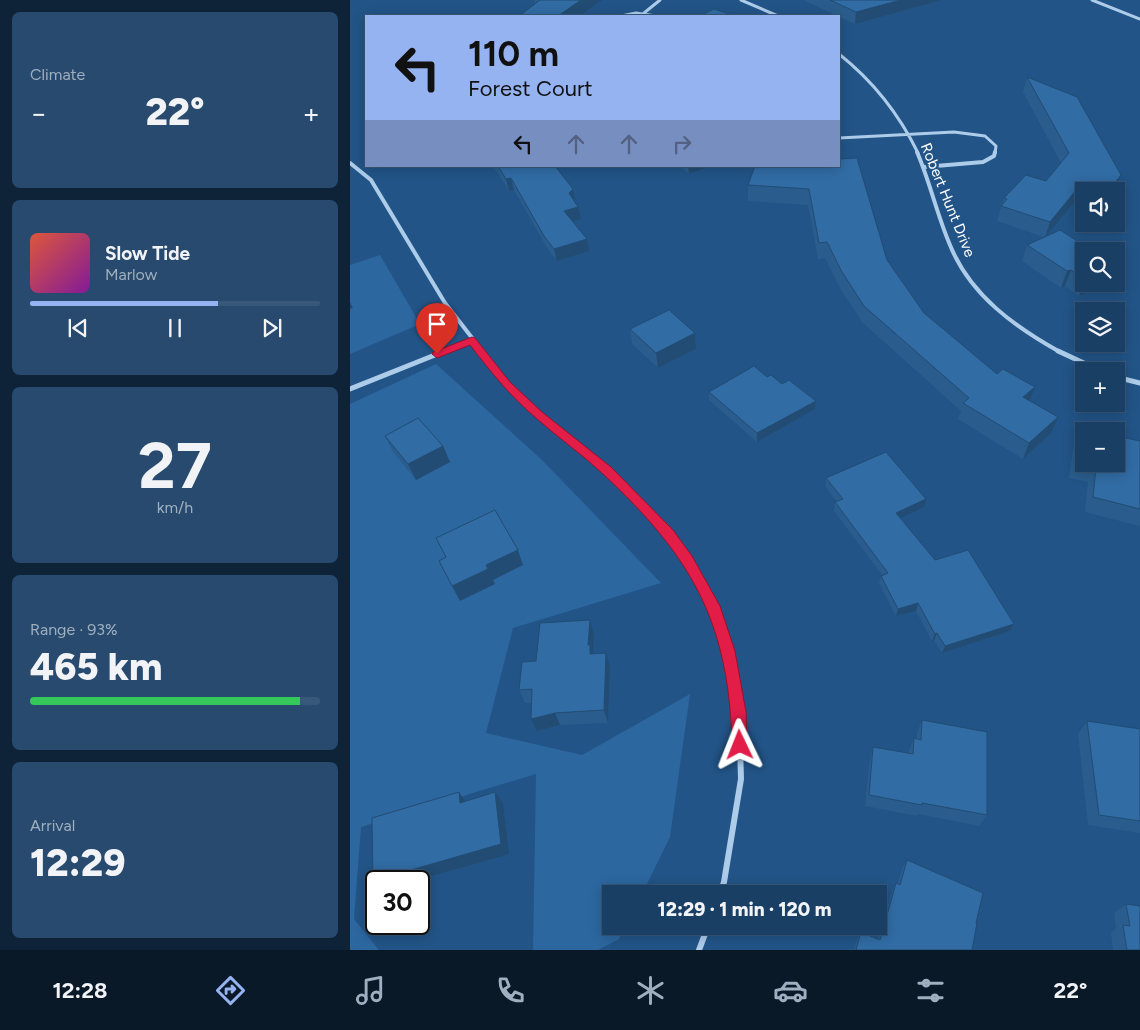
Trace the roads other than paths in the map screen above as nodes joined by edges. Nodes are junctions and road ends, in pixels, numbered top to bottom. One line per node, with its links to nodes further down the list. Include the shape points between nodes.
1 (660, 0): 6 (street)
2 (741, 0): 9 (street)
3 (1092, 0): 5 (street)
4 (1108, 0): 5 (street)
5 (1099, 3): 10 (street)
6 (644, 13): 7 (street); 8 (street)
7 (629, 15)
8 (652, 15)
9 (776, 15)
10 (1140, 19)
11 (840, 55): 12 (street, Robert Hunt Drive, via 880,92)
12 (908, 135): 13 (street); 15 (street, Robert Hunt Drive); 15 (street, via 976,134 985,136 996,146 994,156 983,162)
13 (840, 138)
14 (350, 163): 16 (street, via 371,180 445,303)
15 (924, 167): 17 (street, Robert Hunt Drive, via 954,256 980,292 1010,320 1049,348)
16 (472, 340): 20 (street); 21 (street, via 507,384 539,415 607,470 668,533 688,560 713,606 728,651 737,703 741,779)
17 (1081, 362)
18 (1125, 379): 19 (street)
19 (1140, 383)
20 (350, 390)
21 (723, 885)
22 (705, 935): 23 (street)
23 (700, 950)

